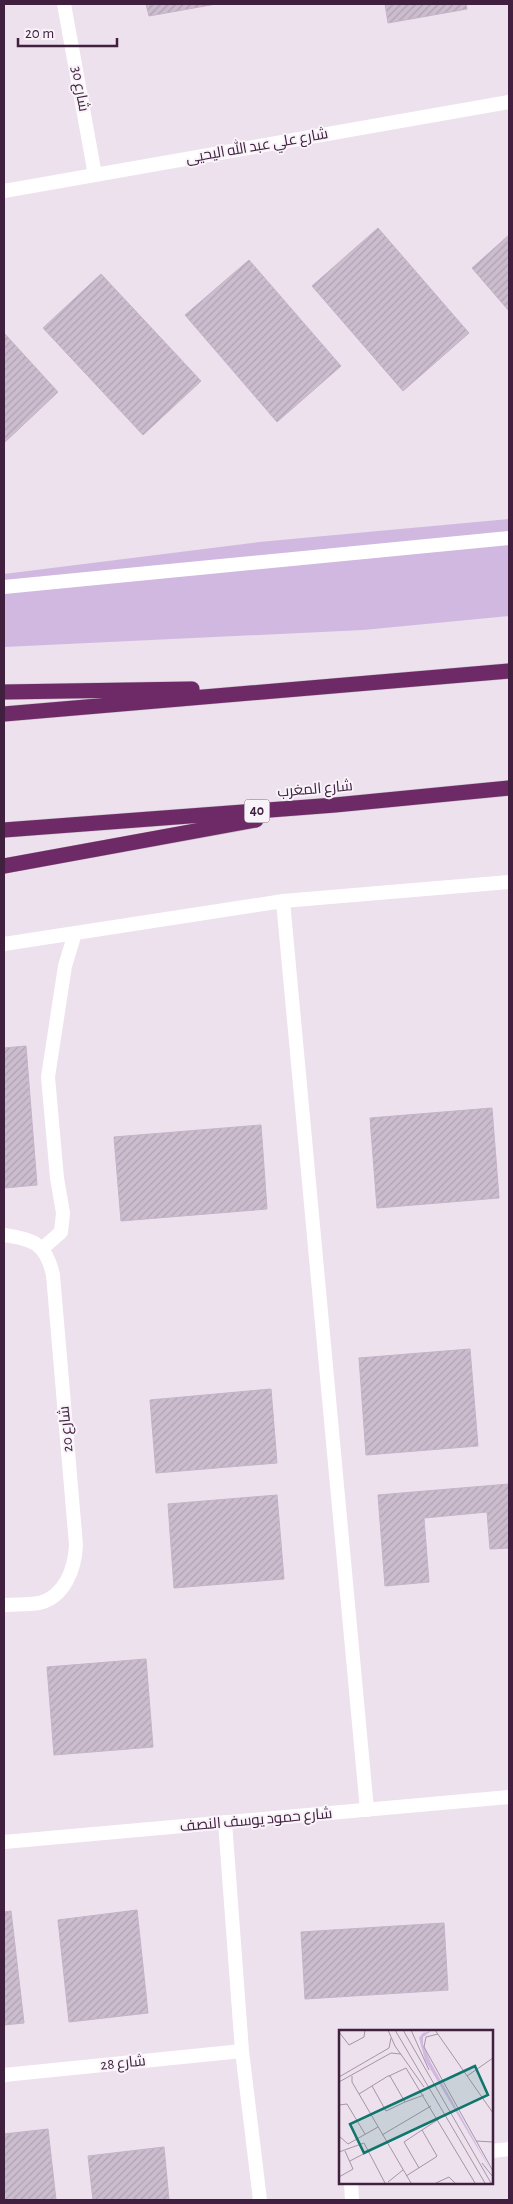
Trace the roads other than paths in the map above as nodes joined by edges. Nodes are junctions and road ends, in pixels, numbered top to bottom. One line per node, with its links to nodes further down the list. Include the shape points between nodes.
1 (64, 4): 3 (street, شارع 30)
2 (509, 102): 3 (street, شارع علي عبد الله اليحيى)
3 (95, 175): 4 (street, شارع علي عبد الله اليحيى)
4 (4, 191)
5 (509, 538): 6 (street)
6 (4, 587)
7 (509, 671): 8 (highway)
8 (331, 686): 9 (highway); 10 (highway)
9 (4, 692)
10 (4, 714)
11 (509, 788): 12 (highway, شارع المغرب / 40)
12 (335, 805): 13 (highway, شارع المغرب / 40); 14 (highway)
13 (4, 830)
14 (4, 866)
15 (509, 882): 16 (street)
16 (283, 901): 17 (street); 23 (street)
17 (75, 933): 18 (street); 20 (street, via 65,966 48,1077 63,1213 61,1232)
18 (4, 944)
19 (4, 1235): 20 (street, via 26,1238)
20 (43, 1248): 21 (street, شارع 20, via 53,1275 76,1555 68,1579 52,1597 39,1603)
21 (4, 1605)
22 (509, 1797): 23 (street, شارع حمود يوسف النصف)
23 (367, 1810): 24 (street, شارع حمود يوسف النصف)
24 (225, 1822): 25 (street, شارع حمود يوسف النصف); 26 (street)
25 (4, 1842)
26 (242, 2051): 27 (street, شارع 28); 31 (street)
27 (4, 2074)
28 (509, 2149): 29 (street)
29 (493, 2150)
30 (351, 2184): 32 (street)
31 (260, 2200)
32 (352, 2200)

